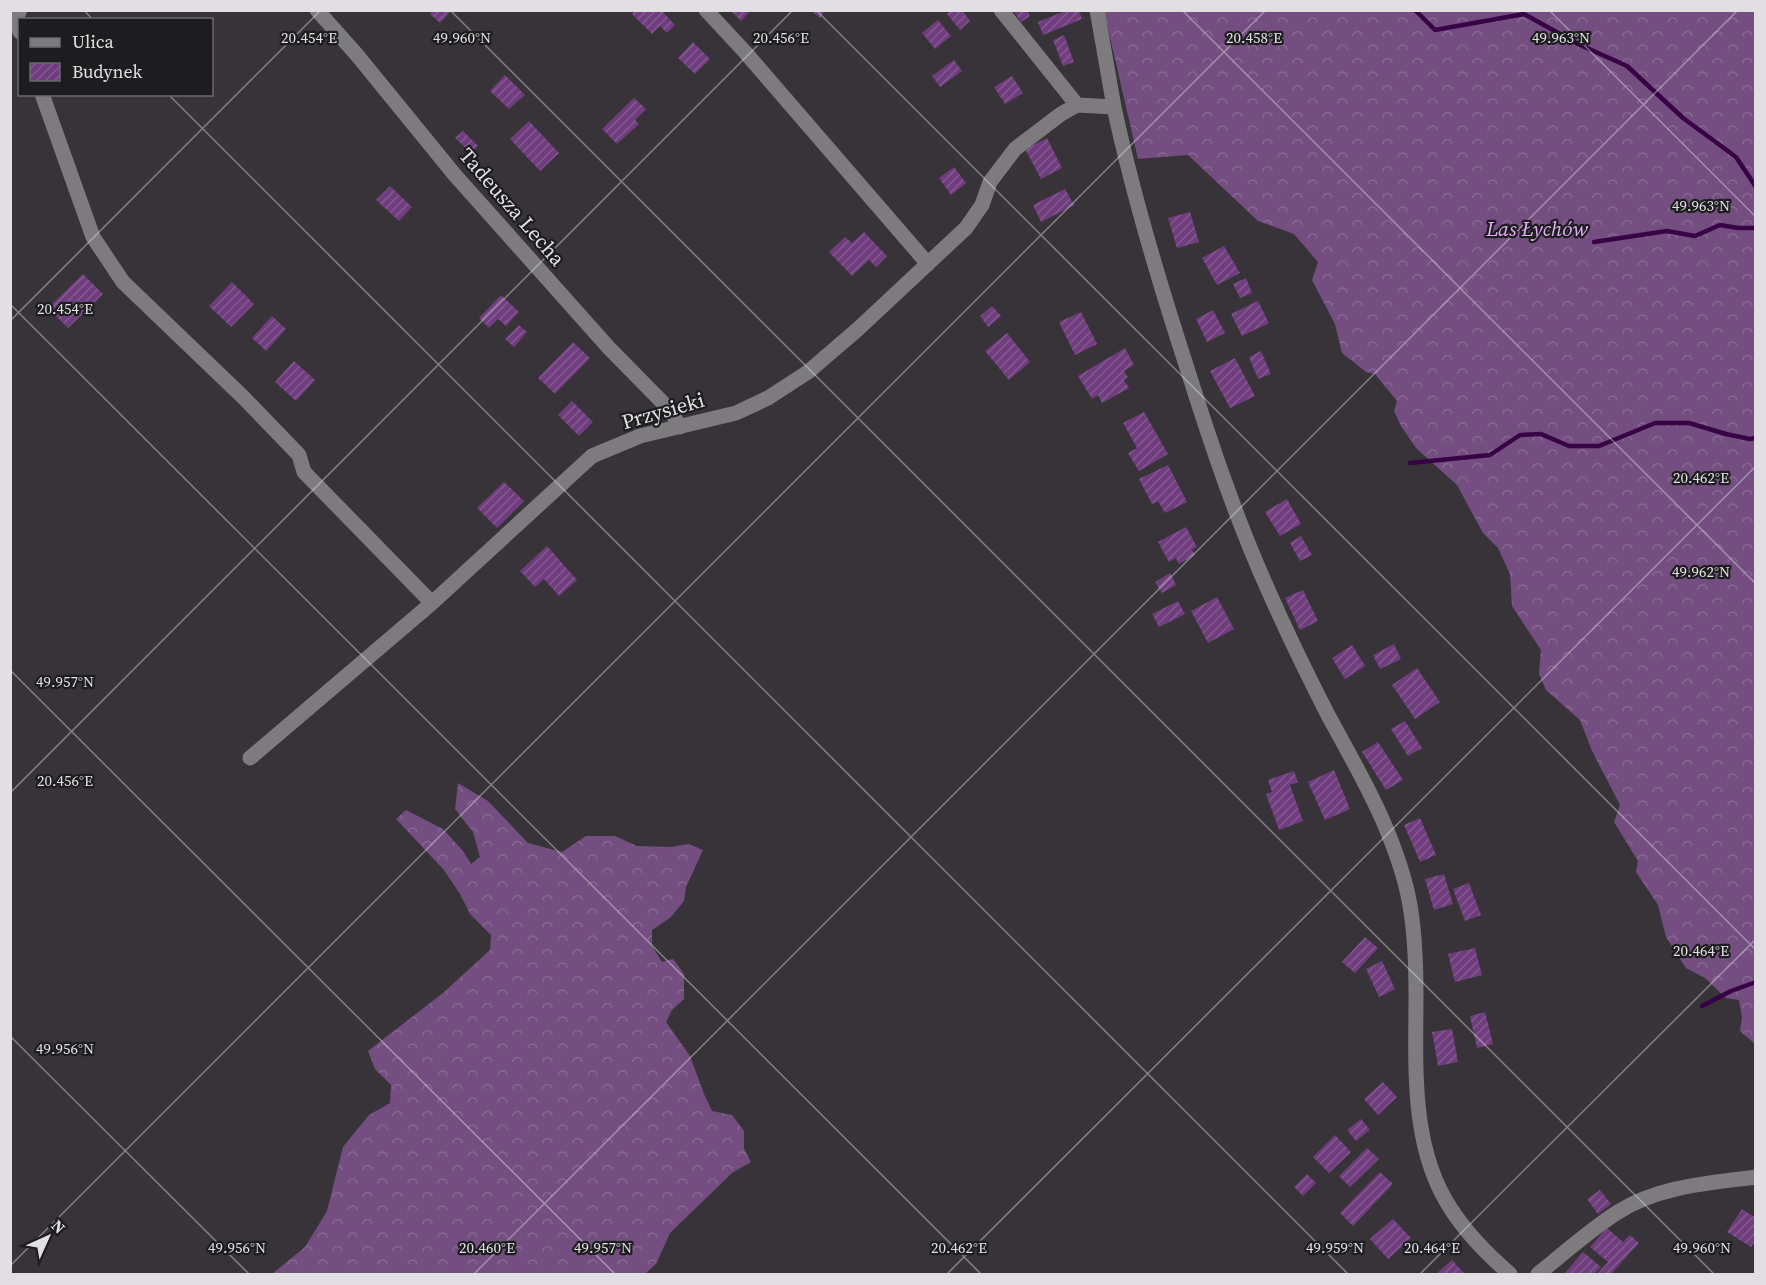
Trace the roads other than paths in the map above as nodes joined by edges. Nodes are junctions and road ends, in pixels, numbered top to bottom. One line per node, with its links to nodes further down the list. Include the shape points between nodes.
1 (20, 10): 6 (street, via 15,20)
2 (317, 10): 11 (street, Tadeusza Lecha, via 454,174 609,348 670,410)
3 (706, 10): 10 (street)
4 (1001, 10): 8 (street)
5 (1097, 10): 9 (street)
6 (18, 27)
7 (43, 96): 12 (street, via 93,237 123,282 299,455 304,472)
8 (1077, 105): 9 (street); 10 (street, Przysieki, via 1015,149 990,182 982,205 966,228)
9 (1114, 107): 15 (street, via 1139,214 1239,523 1301,663 1367,787 1399,861 1413,940 1421,1130 1434,1173 1450,1208 1466,1230)
10 (928, 264): 11 (street, Przysieki, via 808,372 768,398 736,412)
11 (680, 427): 12 (street, Przysieki, via 640,436 592,456)
12 (432, 603): 13 (street, Przysieki)
13 (250, 758)
14 (1755, 1176): 16 (street, via 1695,1185 1638,1202 1618,1212)
15 (1510, 1275)
16 (1538, 1275)

